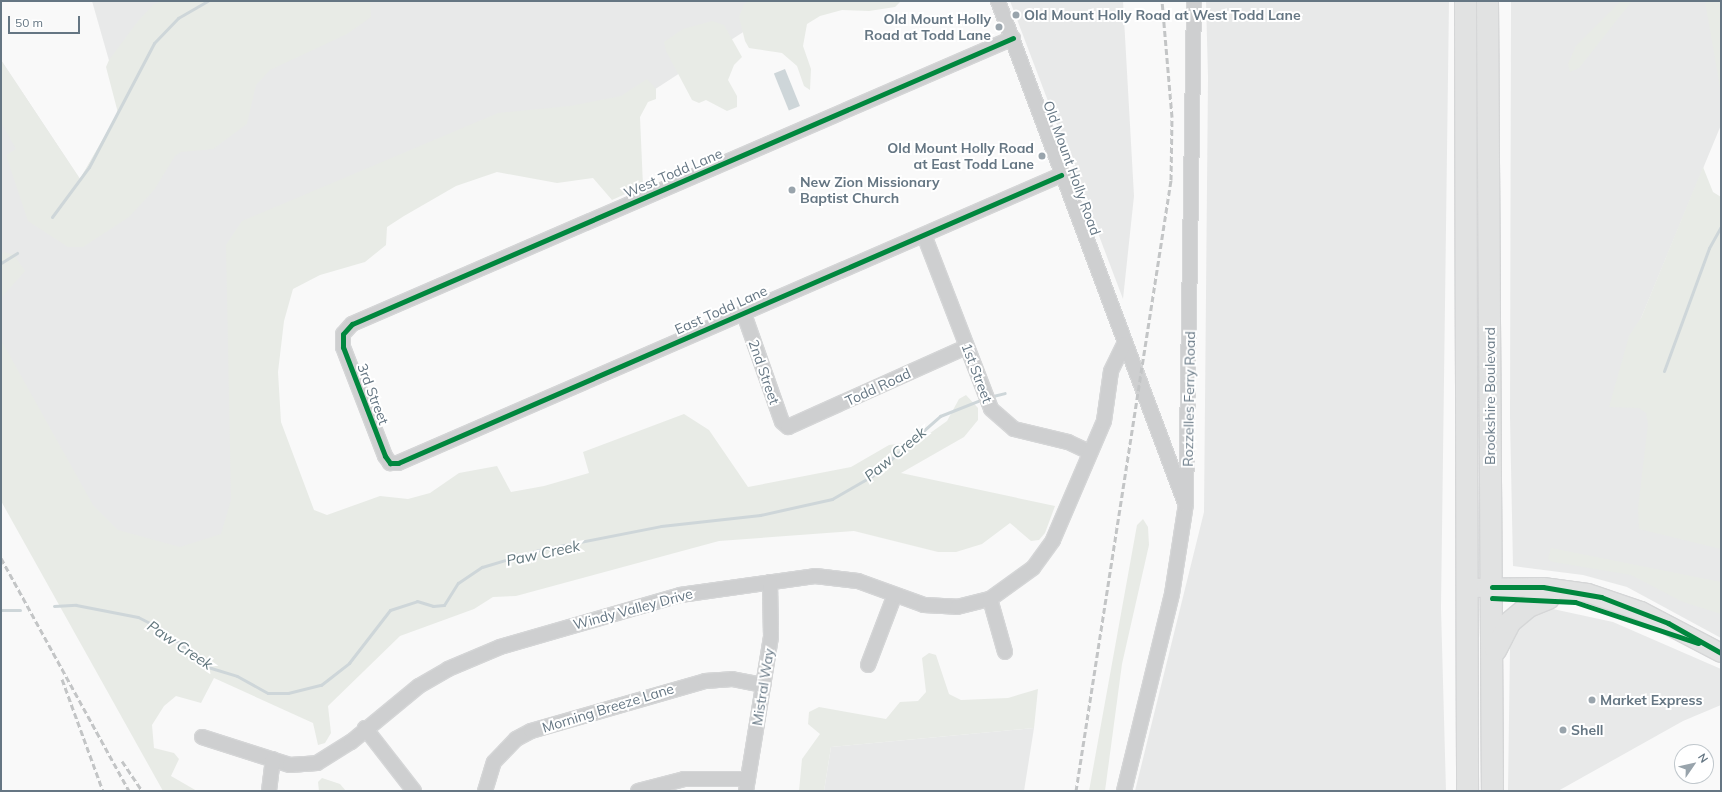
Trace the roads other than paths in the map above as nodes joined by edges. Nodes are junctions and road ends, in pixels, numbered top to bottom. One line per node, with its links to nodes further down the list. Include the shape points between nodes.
1 (998, 1): 5 (street, Old Mount Holly Road)
2 (1194, 1): 15 (street, Rozzelles Ferry Road)
3 (1465, 1): 17 (highway, Brookshire Boulevard)
4 (1487, 1): 18 (highway, Brookshire Boulevard)
5 (1013, 38): 6 (street, Old Mount Holly Road); 9 (street, West Todd Lane, via 352,324)
6 (1061, 175): 7 (street, East Todd Lane); 10 (street, Old Mount Holly Road)
7 (924, 235): 8 (street, East Todd Lane); 11 (street, 1st Street)
8 (744, 314): 12 (street, 2nd Street, via 782,422); 14 (street, East Todd Lane, via 425,452 398,463)
9 (344, 331): 14 (street, 3rd Street, via 342,347)
10 (1124, 344): 13 (street, Windy Valley Drive, via 1111,371 1104,421); 15 (street, Old Mount Holly Road)
11 (966, 347): 12 (street, Todd Road); 13 (street, 1st Street, via 986,401 1000,421 1027,434 1068,442)
12 (788, 427)
13 (1088, 452): 20 (street, Windy Valley Drive, via 1044,555 1020,579)
14 (390, 462)
15 (1186, 504): 36 (street, Rozzelles Ferry Road, via 1172,594)
16 (770, 582): 19 (street, Windy Valley Drive, via 835,576); 27 (street, Mistral Way, via 772,636); 28 (street, Windy Valley Drive, via 647,602 500,647 419,686)
17 (1467, 593): 18 (main road); 37 (highway, Brookshire Boulevard)
18 (1492, 593): 21 (main road); 22 (main road, via 1543,587 1588,593 1647,614); 25 (highway, Brookshire Boulevard)
19 (894, 597): 20 (street, Windy Valley Drive, via 942,607); 26 (street)
20 (990, 598): 23 (street)
21 (1548, 598): 22 (main road, via 1607,610 1680,640); 25 (highway, via 1528,606 1506,625)
22 (1701, 644): 24 (main road)
23 (1005, 652)
24 (1721, 653)
25 (1492, 662): 38 (highway, Brookshire Boulevard)
26 (868, 665)
27 (763, 685): 31 (street, Mistral Way); 34 (street, Morning Breeze Lane, via 732,679 705,681 531,731 516,739 494,762)
28 (366, 728): 30 (street, Windy Valley Drive, via 317,763 290,765); 33 (street)
29 (202, 736): 30 (street, Windy Valley Drive)
30 (273, 759): 32 (street)
31 (747, 785): 35 (street, via 684,779)
32 (269, 791)
33 (414, 791)
34 (485, 791)
35 (638, 791)
36 (1124, 791)
37 (1467, 791)
38 (1492, 791)

